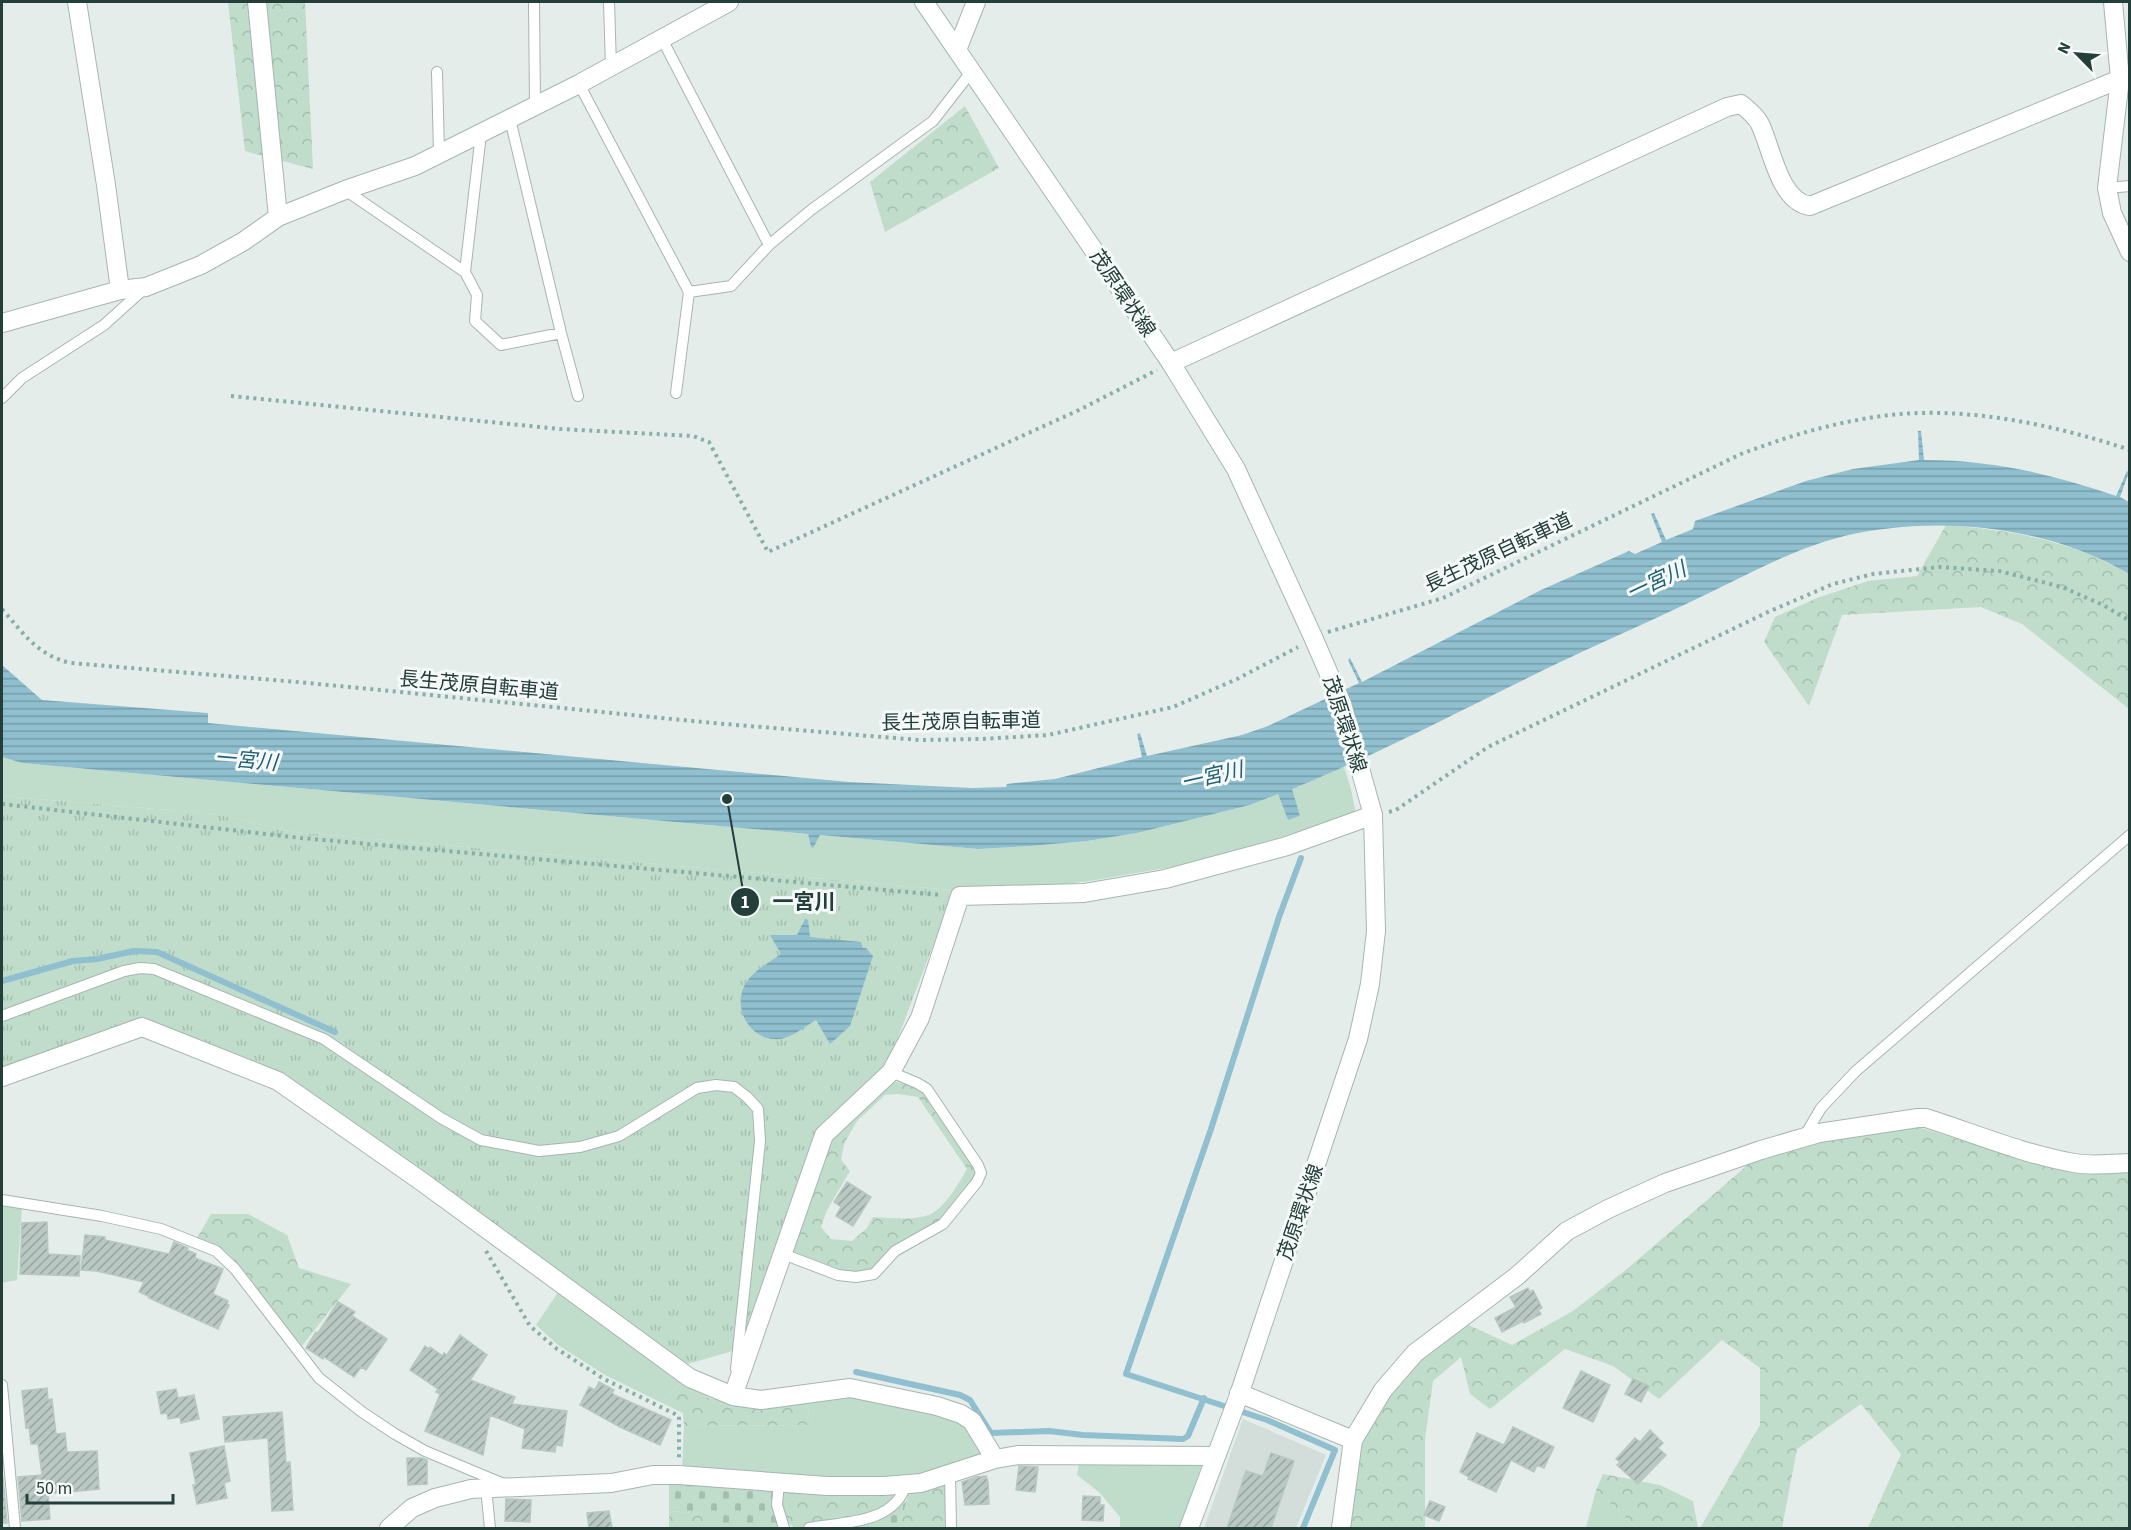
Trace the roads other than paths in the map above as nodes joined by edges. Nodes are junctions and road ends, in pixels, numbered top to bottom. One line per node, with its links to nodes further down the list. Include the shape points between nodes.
1 (77, 2): 28 (street)
2 (257, 2): 23 (street)
3 (534, 2): 16 (lane)
4 (609, 2): 11 (lane)
5 (729, 2): 9 (street)
6 (924, 2): 10 (street, 茂原環状線)
7 (976, 2): 10 (street)
8 (2113, 2): 14 (street)
9 (662, 39): 11 (street); 24 (lane)
10 (957, 50): 13 (street, 茂原環状線)
11 (611, 67): 15 (street)
12 (436, 72): 19 (lane)
13 (971, 72): 24 (lane, via 933,121); 32 (street, 茂原環状線)
14 (2120, 79): 21 (street); 32 (street, via 1810,206 1789,195 1760,123 1751,111 1741,104 1727,107)
15 (579, 84): 16 (street); 29 (lane)
16 (535, 106): 17 (street)
17 (510, 119): 18 (street); 31 (lane)
18 (481, 134): 19 (street); 26 (lane)
19 (440, 153): 22 (street, via 416,166)
20 (2130, 186): 21 (lane)
21 (2107, 188): 25 (street, via 2112,213)
22 (345, 190): 23 (street); 26 (lane)
23 (278, 217): 27 (street, via 201,265)
24 (769, 245): 29 (lane, via 731,286)
25 (2130, 252)
26 (465, 272): 31 (lane, via 477,295 475,321 501,345)
27 (146, 287): 28 (street); 35 (lane, via 104,325 22,378)
28 (120, 290): 30 (street)
29 (689, 292): 33 (lane)
30 (2, 322)
31 (561, 333): 34 (lane)
32 (1171, 363): 36 (street, 茂原環状線, via 1236,469 1313,637 1341,704)
33 (676, 393)
34 (578, 396)
35 (2, 398)
36 (1373, 815): 39 (street, via 1287,846 1166,879 1084,893 960,896 920,1018); 47 (street, 茂原環状線, via 1376,931 1358,1039)
37 (2130, 835): 41 (lane, via 1856,1071 1821,1108)
38 (2, 1016): 46 (lane, via 124,971 154,969 324,1039 441,1118 481,1140 539,1151 580,1147 619,1136 698,1088 734,1087 758,1109 760,1141)
39 (891, 1072): 44 (street, via 824,1135); 44 (lane, via 927,1089 978,1165 981,1173 976,1182 943,1224 895,1251 874,1274 838,1275)
40 (2, 1077): 46 (street, via 142,1027 278,1081 690,1378)
41 (1804, 1137): 42 (street, via 1926,1118 2074,1163); 48 (street, via 1665,1183 1567,1231 1516,1276 1415,1353 1383,1390)
42 (2130, 1163)
43 (2, 1200): 55 (lane, via 161,1230 216,1251 235,1269 319,1378 395,1434)
44 (783, 1254): 46 (street)
45 (2, 1385): 56 (lane)
46 (733, 1396): 50 (street, via 761,1400 850,1388 937,1406 972,1421)
47 (1238, 1396): 48 (street); 49 (street, 茂原環状線)
48 (1353, 1440): 63 (street)
49 (1216, 1456): 50 (street, via 1018,1455); 62 (street, 茂原環状線)
50 (995, 1459): 51 (street)
51 (950, 1473): 53 (street); 61 (lane)
52 (779, 1482): 53 (street, via 827,1486); 55 (street, via 653,1475 611,1483); 59 (lane, via 777,1505)
53 (906, 1484): 60 (lane, via 894,1506 879,1516)
54 (486, 1488): 55 (street); 57 (street, via 435,1498 412,1508); 58 (lane)
55 (513, 1488)
56 (15, 1528)
57 (389, 1528)
58 (490, 1528)
59 (784, 1528)
60 (809, 1528)
61 (951, 1528)
62 (1189, 1528)
63 (1341, 1528)

